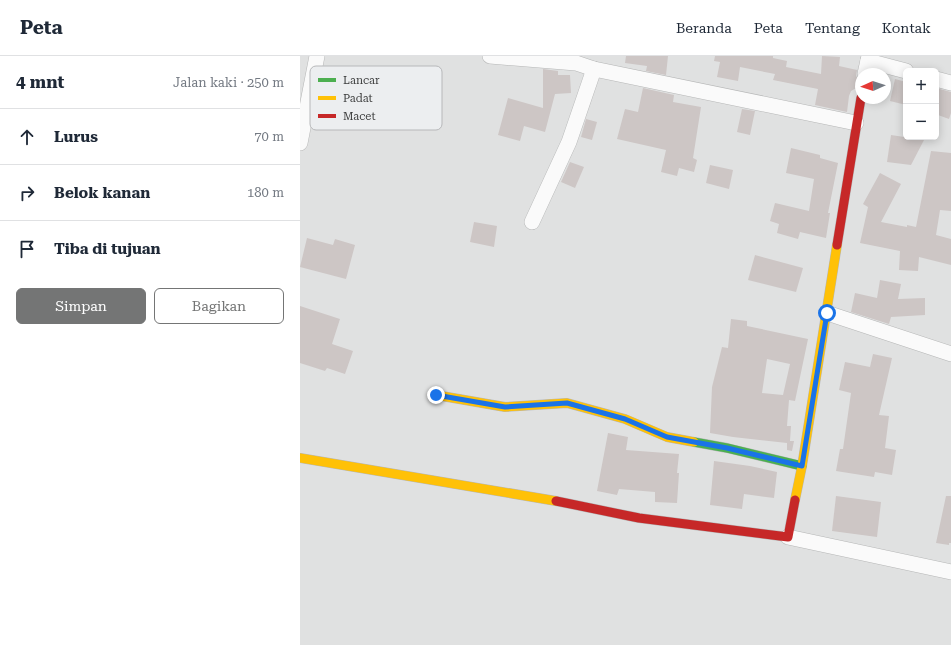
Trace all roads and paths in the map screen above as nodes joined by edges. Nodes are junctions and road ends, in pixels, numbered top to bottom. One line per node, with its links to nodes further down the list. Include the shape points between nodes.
1 (317, 56): 5 (street)
2 (490, 56): 3 (street)
3 (576, 60): 6 (street)
4 (867, 64): 7 (street)
5 (315, 66)
6 (594, 69): 12 (street); 14 (street, via 564,154)
7 (903, 71)
8 (939, 80): 9 (street)
9 (951, 83)
10 (310, 92): 13 (street)
11 (860, 104): 12 (street)
12 (856, 123): 15 (street)
13 (300, 143)
14 (532, 222)
15 (827, 313): 16 (street); 19 (street)
16 (951, 354)
17 (436, 395): 19 (street, via 505,407 567,403 625,419 667,437)
18 (300, 458): 20 (street, via 576,504 639,518)
19 (802, 466): 20 (street)
20 (788, 537): 21 (street)
21 (951, 572)

